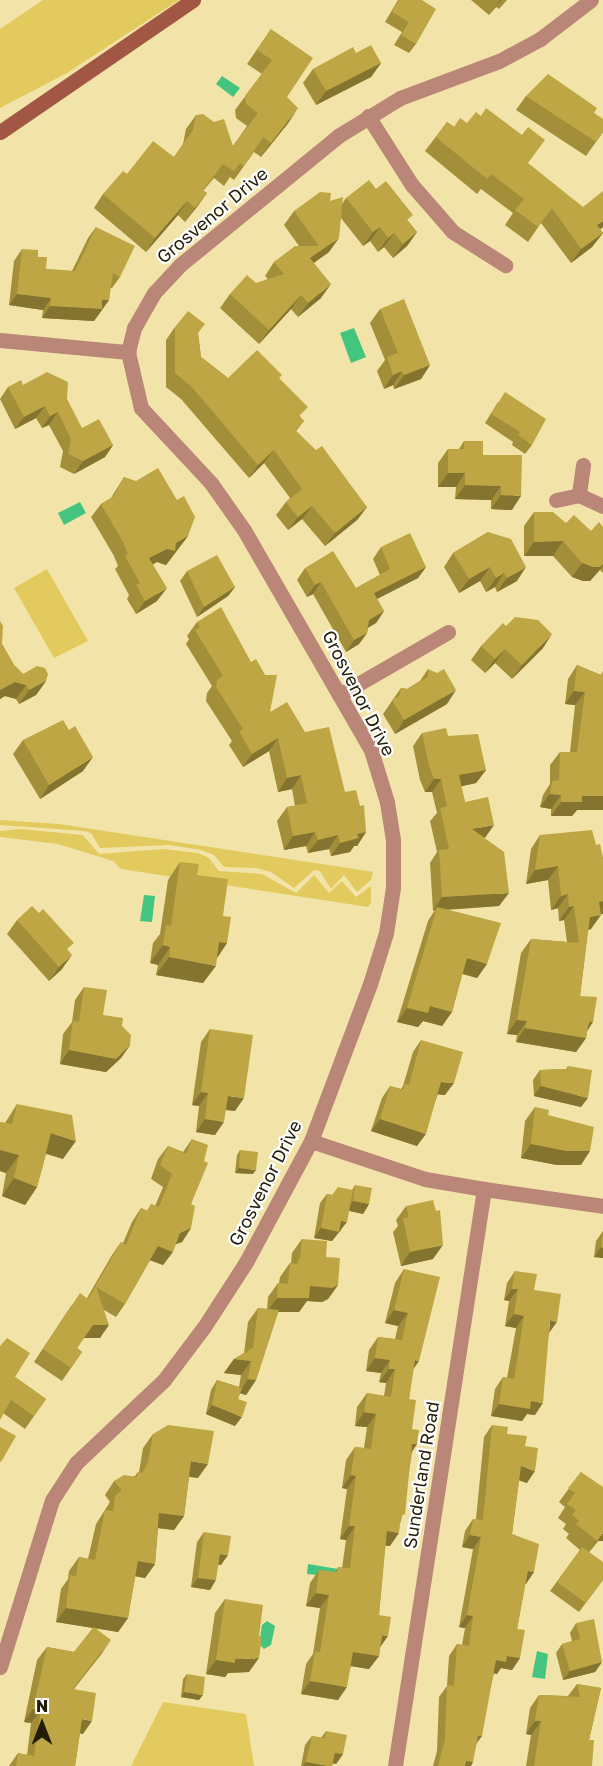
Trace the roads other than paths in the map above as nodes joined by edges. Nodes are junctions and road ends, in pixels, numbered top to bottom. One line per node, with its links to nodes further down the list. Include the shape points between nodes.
1 (193, 0): 3 (main road)
2 (591, 0): 4 (street, Grosvenor Drive, via 540,39 499,61 400,98)
3 (88, 70): 5 (main road); 6 (main road)
4 (368, 116): 7 (street, via 412,185 453,232); 9 (street, Grosvenor Drive, via 180,265 140,315)
5 (0, 121)
6 (0, 132)
7 (505, 265)
8 (0, 340): 9 (street)
9 (128, 352): 15 (street, Grosvenor Drive, via 141,408 211,483 244,530)
10 (583, 465): 11 (street)
11 (579, 495): 12 (street); 13 (street)
12 (556, 500)
13 (603, 506)
14 (448, 632): 15 (street)
15 (339, 695): 16 (street, Grosvenor Drive, via 370,750 387,802 393,840 393,887 386,933 370,984)
16 (311, 1142): 17 (street, via 425,1179); 19 (street, Grosvenor Drive, via 246,1262 204,1327 164,1380 76,1463 52,1500)
17 (484, 1189): 18 (street); 20 (street, Sunderland Road)
18 (603, 1206)
19 (0, 1667)
20 (395, 1766)

